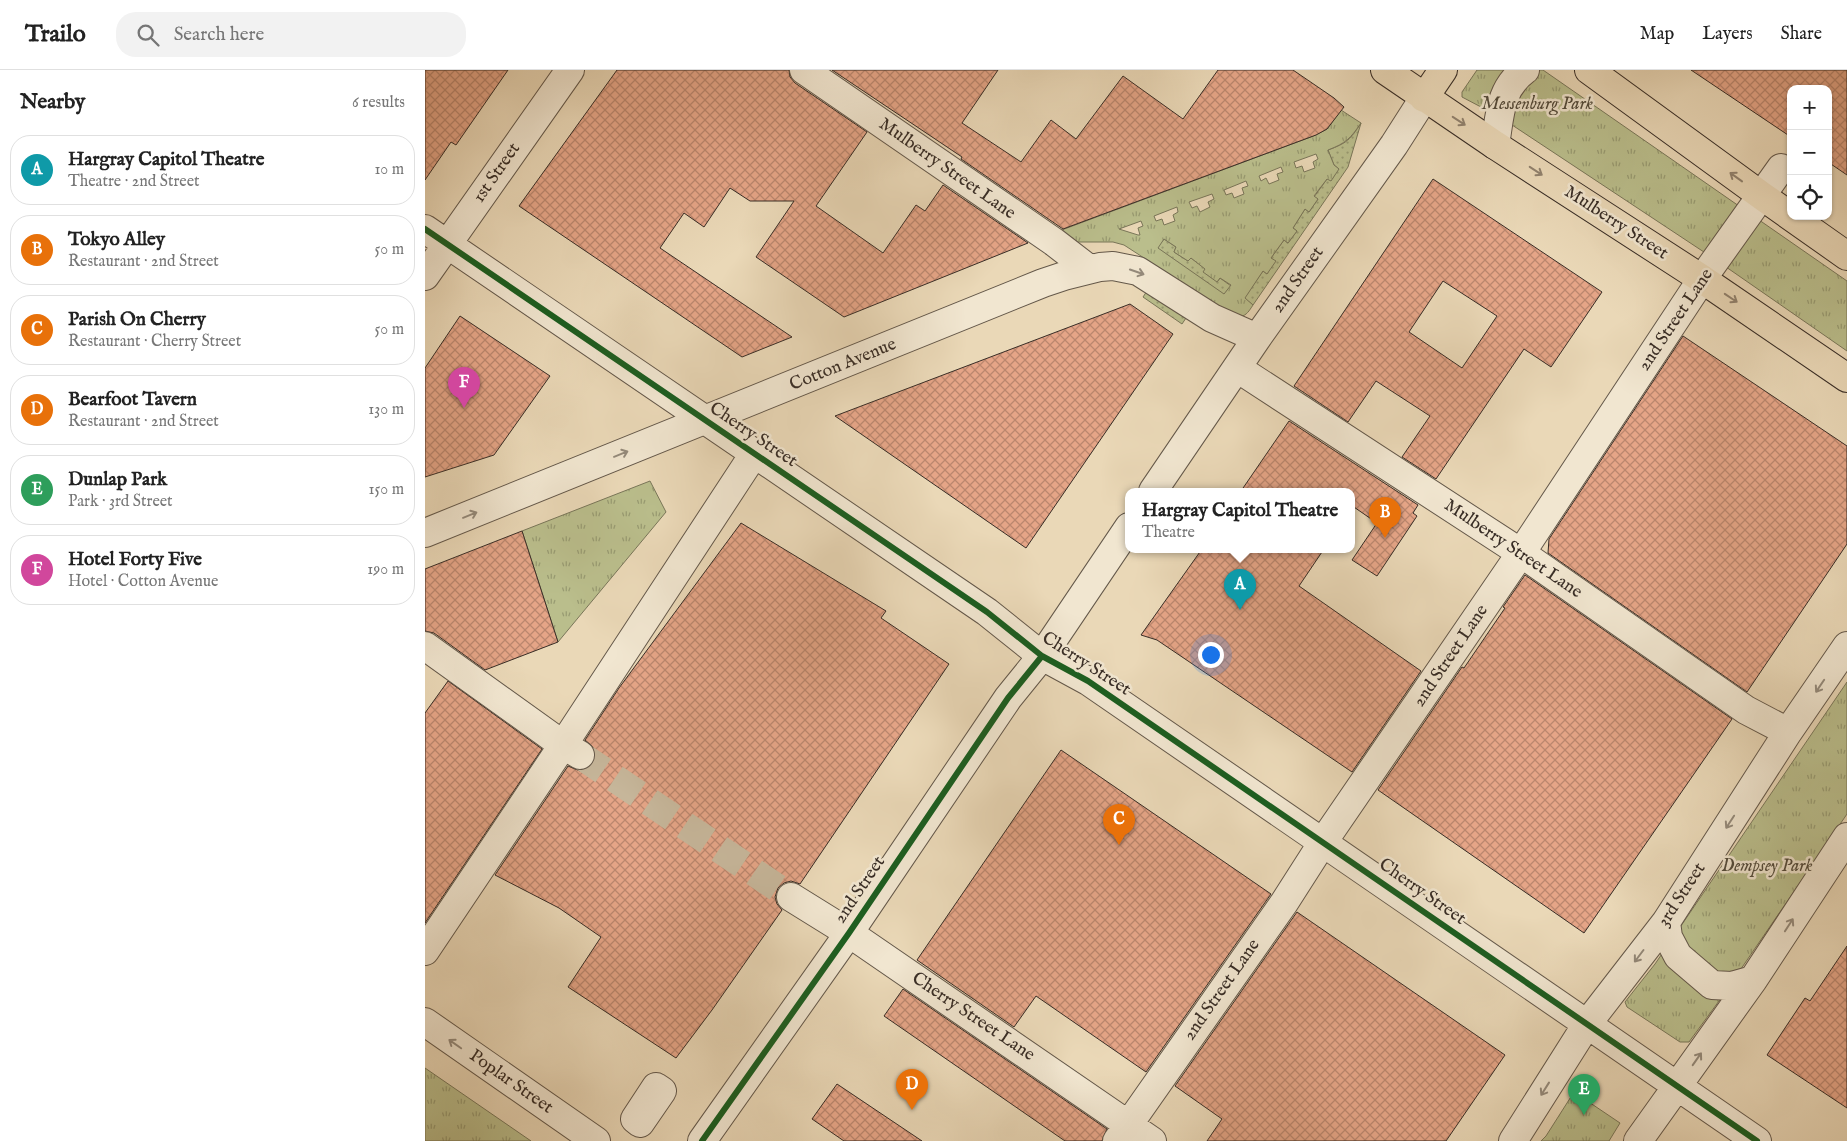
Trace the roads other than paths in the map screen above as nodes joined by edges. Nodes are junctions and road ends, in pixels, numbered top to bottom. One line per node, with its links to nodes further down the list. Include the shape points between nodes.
1 (570, 70): 12 (street, 1st Street)
2 (804, 70): 14 (street, Mulberry Street Lane)
3 (1385, 70): 7 (main road, Mulberry Street)
4 (1443, 70): 7 (main road, 2nd Street)
5 (1525, 70): 8 (street, via 1515,77 1503,98)
6 (1589, 70): 10 (main road, one-way to 6)
7 (1424, 98): 8 (main road, Mulberry Street, one-way to 8); 17 (street, 2nd Street)
8 (1495, 145): 16 (main road, Mulberry Street, one-way to 16)
9 (1781, 168): 10 (street, 2nd Street Lane)
10 (1761, 196): 13 (main road); 16 (street, 2nd Street Lane)
11 (425, 229): 12 (street, Cherry Street)
12 (447, 244): 15 (street, 1st Street); 20 (street, Cherry Street)
13 (1847, 256)
14 (1089, 269): 17 (street, Cotton Avenue, one-way to 17, via 1113,266 1138,271 1212,318); 20 (street, Cotton Avenue, via 1043,283)
15 (425, 276)
16 (1702, 279): 19 (main road, Mulberry Street, one-way to 19); 25 (street, 2nd Street Lane)
17 (1257, 338): 18 (street, 2nd Street)
18 (1237, 368): 22 (street, 2nd Street); 25 (street, Mulberry Street Lane)
19 (1847, 378)
20 (705, 420): 21 (street, Cherry Street); 23 (street, Cotton Avenue, one-way to 20)
21 (754, 454): 28 (street, Cherry Street, via 987,612); 30 (street)
22 (1155, 488)
23 (425, 533)
24 (1125, 533): 28 (street, 2nd Street)
25 (1521, 553): 29 (street, Mulberry Street Lane, via 1746,710); 32 (street, 2nd Street Lane)
26 (425, 646): 30 (street)
27 (1847, 646): 29 (street, 3rd Street, one-way to 29)
28 (1042, 656): 32 (street, Cherry Street, via 1088,681); 35 (street, 2nd Street, via 1008,698)
29 (1788, 732): 34 (street, 3rd Street, one-way to 34)
30 (572, 750): 36 (street)
31 (1847, 837): 37 (street, one-way to 31)
32 (1323, 842): 39 (street, Cherry Street); 41 (street, 2nd Street Lane, via 1284,903)
33 (791, 897): 35 (street, Cherry Street Lane)
34 (1666, 922): 37 (street, via 1668,936 1678,956 1712,985 1732,986); 39 (street, 3rd Street, one-way to 39)
35 (849, 933): 41 (street, Cherry Street Lane); 43 (street, 2nd Street)
36 (425, 951)
37 (1753, 980): 40 (street, one-way to 37)
38 (425, 1022): 42 (street, Poplar Street, one-way to 38)
39 (1587, 1024): 40 (street, Cherry Street); 45 (street, 3rd Street, one-way to 45)
40 (1677, 1087): 46 (street); 47 (street, Cherry Street)
41 (1122, 1132): 44 (street, Cherry Street Lane)
42 (596, 1141)
43 (702, 1141)
44 (1152, 1141)
45 (1513, 1141)
46 (1638, 1141)
47 (1757, 1141)

